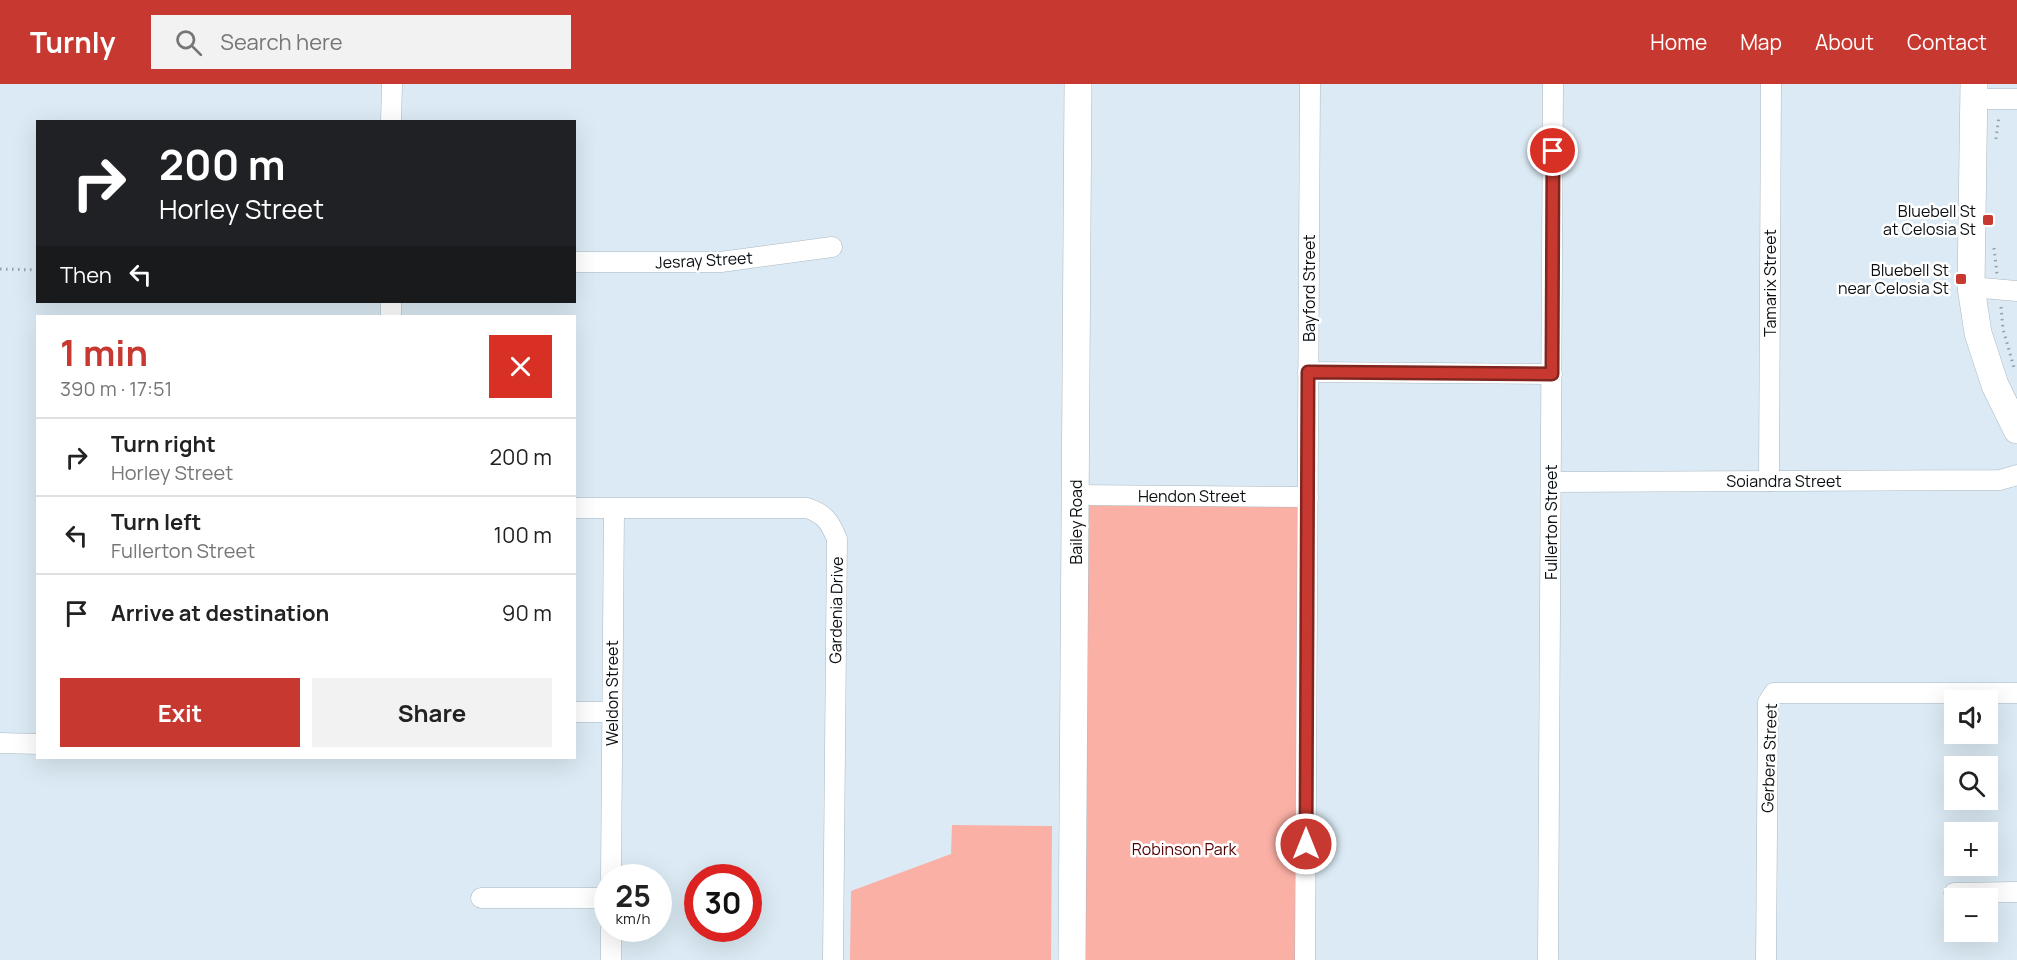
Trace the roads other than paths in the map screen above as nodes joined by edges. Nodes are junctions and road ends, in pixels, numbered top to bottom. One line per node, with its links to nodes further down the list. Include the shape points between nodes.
1 (392, 84): 7 (street)
2 (1078, 84): 18 (street, Bailey Road)
3 (1310, 84): 12 (street, Bayford Street)
4 (1553, 84): 13 (street, Fullerton Street)
5 (1771, 84): 16 (street, Tamarix Street)
6 (1991, 95): 10 (street)
7 (392, 120)
8 (832, 247): 9 (street, Jesray Street, via 721,262)
9 (576, 262)
10 (1971, 287): 11 (street); 14 (street, via 1978,333 1995,386)
11 (2008, 291)
12 (1308, 372): 13 (street); 19 (street, Bayford Street)
13 (1552, 374): 17 (street, Fullerton Street)
14 (2017, 430)
15 (2017, 475): 16 (street, Soiandra Street, via 2000,480)
16 (1769, 481): 17 (street, Soiandra Street)
17 (1551, 482): 37 (street, Fullerton Street)
18 (1076, 495): 19 (street, Hendon Street); 35 (street, Bailey Road)
19 (1308, 497): 36 (street, Bayford Street)
20 (576, 508): 21 (street, Gardenia Drive)
21 (614, 509): 24 (street, Weldon Street); 34 (street, Gardenia Drive, via 807,508 822,513 831,523 837,539)
22 (2017, 693): 38 (street, Gerbera Street, via 1774,693 1768,702)
23 (576, 712): 24 (street)
24 (612, 712): 27 (street, Weldon Street)
25 (0, 743): 26 (street)
26 (36, 744)
27 (611, 864)
28 (1998, 892): 29 (street)
29 (2017, 892)
30 (481, 898): 31 (street)
31 (594, 898)
32 (611, 942): 33 (street)
33 (610, 960)
34 (833, 960)
35 (1072, 960)
36 (1305, 960)
37 (1548, 960)
38 (1766, 960)

